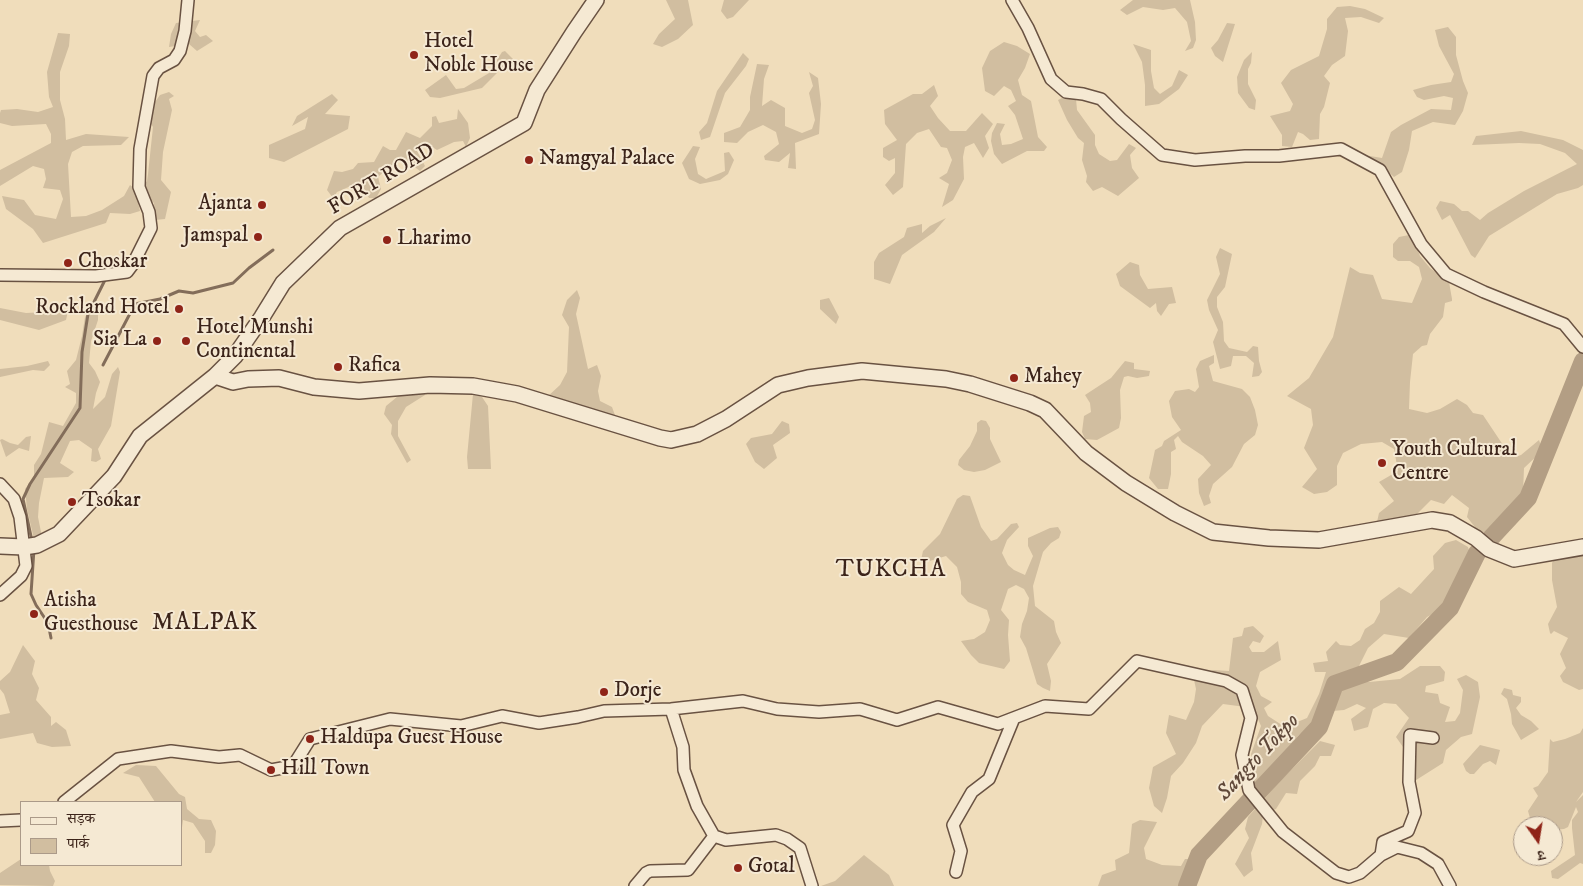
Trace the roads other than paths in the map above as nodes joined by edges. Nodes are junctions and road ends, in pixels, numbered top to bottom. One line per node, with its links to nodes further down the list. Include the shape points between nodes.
1 (188, 0): 4 (street, via 180,51 174,60 158,68 153,76 140,148 140,187 149,212 150,228 133,264 127,272 96,276)
2 (596, 0): 6 (street, FORT ROAD, via 537,90 524,123 340,228 283,283 234,356)
3 (1012, 0): 5 (street, via 1051,79 1066,92 1101,100 1162,155 1196,160 1341,149 1380,170 1421,244 1446,274 1564,324)
4 (0, 275)
5 (1583, 347)
6 (215, 376): 9 (street, FORT ROAD, via 140,436 114,476 59,534); 10 (street, via 233,382 280,378 314,387 358,391 430,385 473,386 517,394 672,440 697,434 726,419 778,385 808,378 862,371 946,379 1030,402 1045,410 1086,453 1118,477 1175,513 1213,532 1319,540 1432,520 1450,523 1489,548 1514,558)
7 (0, 484): 9 (street, via 14,499)
8 (0, 546): 9 (street, FORT ROAD)
9 (31, 546): 11 (street, via 21,576)
10 (1583, 547)
11 (0, 595)
12 (670, 709): 13 (street, via 743,701 777,709 860,710 897,720 938,707 998,724); 15 (street, via 604,711 539,723 502,716 461,726 390,719 310,740 293,766 271,770 240,755 218,757 171,751 118,759); 18 (street, via 683,747 684,770 697,806)
13 (1014, 718): 19 (street, via 1045,706 1089,709 1137,661 1226,681 1242,690 1251,718 1242,755 1249,790 1283,832 1336,873 1348,877 1360,873); 20 (street, via 989,779 972,792 953,825 961,851)
14 (1433, 738): 19 (street, via 1410,735 1409,782 1415,813 1408,831 1383,842)
15 (65, 801)
16 (20, 820): 17 (street)
17 (0, 821)
18 (714, 836): 21 (street, via 688,870 650,871); 22 (street, via 726,840 776,835 787,839 800,848)
19 (1381, 855): 23 (street, via 1397,847 1421,853 1438,864)
20 (956, 872)
21 (635, 886)
22 (812, 886)
23 (1450, 886)

